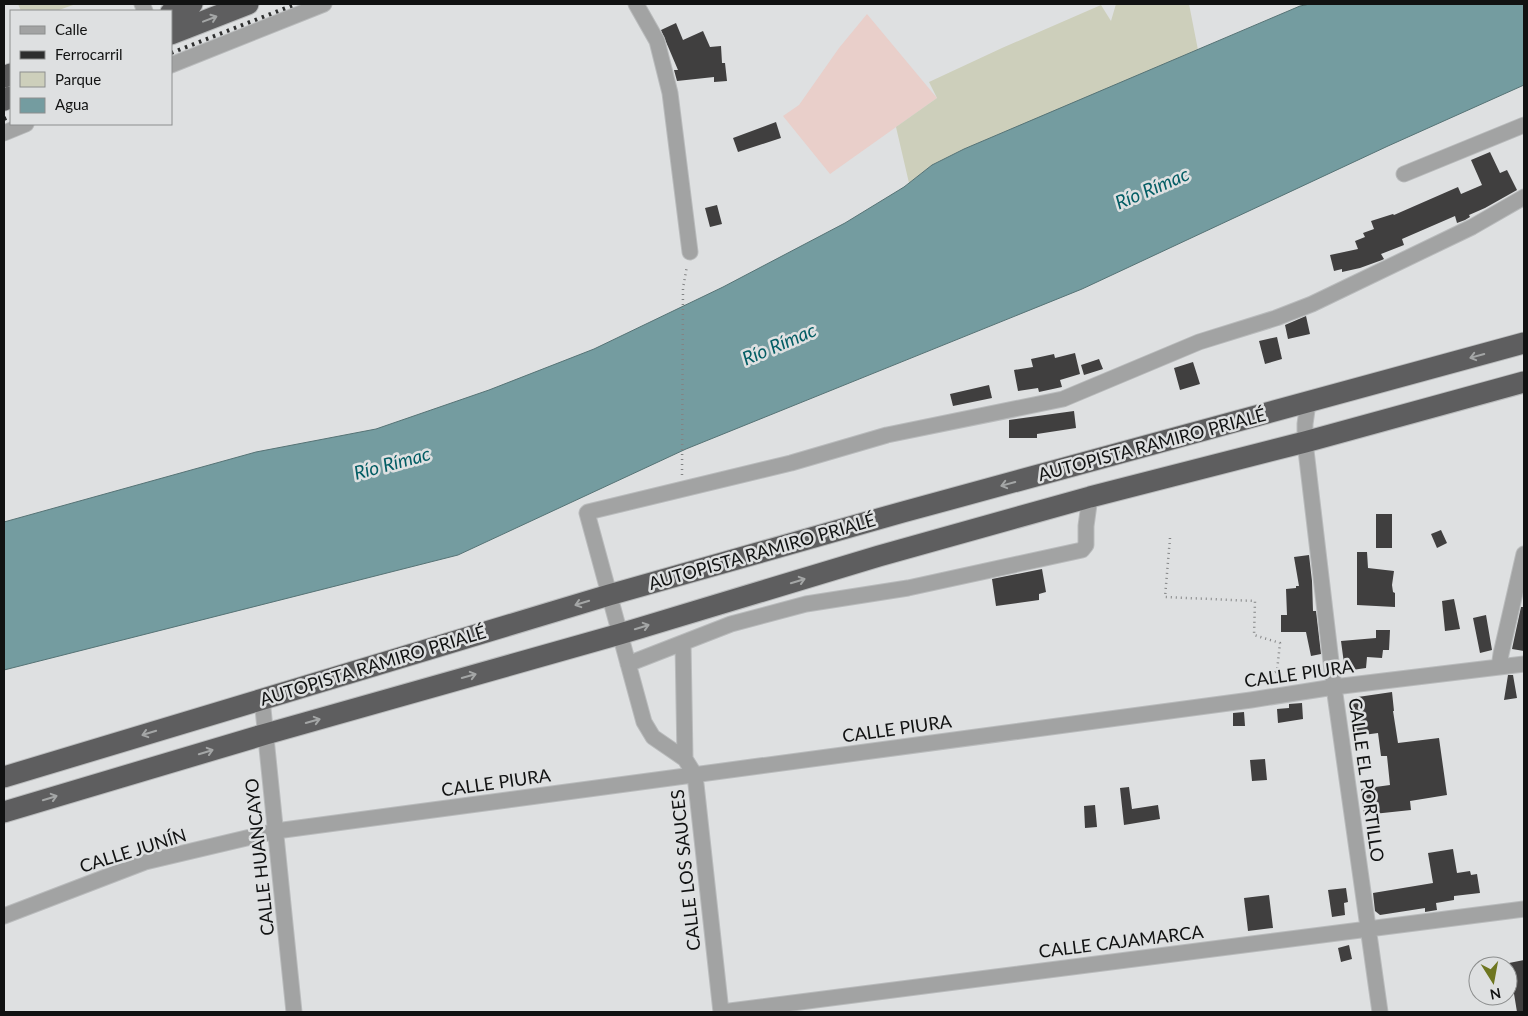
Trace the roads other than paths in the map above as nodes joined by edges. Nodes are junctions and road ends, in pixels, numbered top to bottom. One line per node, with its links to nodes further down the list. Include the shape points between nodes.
1 (192, 4): 5 (highway)
2 (248, 4): 6 (highway, one-way to 2)
3 (324, 4): 7 (street)
4 (636, 4): 13 (street, via 657,41 670,93)
5 (172, 12)
6 (172, 34)
7 (172, 65)
8 (24, 125): 10 (street)
9 (1524, 125): 11 (street)
10 (4, 133)
11 (1404, 174)
12 (1524, 197): 20 (street, CALLE LOS SAUCES, via 1472,227 1312,304 1199,342 1063,399 886,435 791,462 590,510 587,514)
13 (690, 252)
14 (1524, 344): 16 (highway, AUTOPISTA RAMIRO PRIALÉ, one-way to 16)
15 (1524, 382): 17 (highway, AUTOPISTA RAMIRO PRIALÉ)
16 (1308, 403): 17 (street, CALLE EL PORTILLO); 20 (highway, AUTOPISTA RAMIRO PRIALÉ, one-way to 20)
17 (1305, 442): 18 (highway, AUTOPISTA RAMIRO PRIALÉ); 26 (street, CALLE EL PORTILLO)
18 (1090, 496): 21 (highway, AUTOPISTA RAMIRO PRIALÉ, one-way to 18); 22 (street, via 1086,545 1082,550 908,588 806,604 731,624)
19 (1524, 554): 25 (street)
20 (609, 595): 21 (street, CALLE LOS SAUCES); 27 (highway, AUTOPISTA RAMIRO PRIALÉ, one-way to 27)
21 (620, 634): 23 (street, CALLE LOS SAUCES); 28 (highway, AUTOPISTA RAMIRO PRIALÉ, one-way to 21)
22 (683, 643): 23 (street); 29 (street)
23 (628, 664): 29 (street, CALLE LOS SAUCES, via 644,722 653,737)
24 (1524, 664): 25 (street, CALLE PIURA)
25 (1499, 667): 26 (street, CALLE PIURA)
26 (1334, 687): 30 (street, CALLE PIURA); 36 (street, CALLE EL PORTILLO)
27 (262, 699): 28 (street, CALLE HUANCAYO); 31 (highway, AUTOPISTA RAMIRO PRIALÉ, one-way to 31)
28 (266, 734): 32 (highway, AUTOPISTA RAMIRO PRIALÉ, one-way to 28); 33 (street, CALLE HUANCAYO)
29 (685, 759): 30 (street, CALLE LOS SAUCES)
30 (695, 775): 33 (street, CALLE PIURA); 38 (street, CALLE LOS SAUCES)
31 (4, 777)
32 (4, 812)
33 (276, 831): 35 (street, CALLE JUNÍN, via 145,862); 37 (street, CALLE HUANCAYO)
34 (1524, 910): 36 (street, CALLE CAJAMARCA)
35 (4, 916)
36 (1367, 930): 38 (street, CALLE CAJAMARCA); 39 (street, CALLE EL PORTILLO)
37 (294, 1012)
38 (721, 1012)
39 (1380, 1012)

